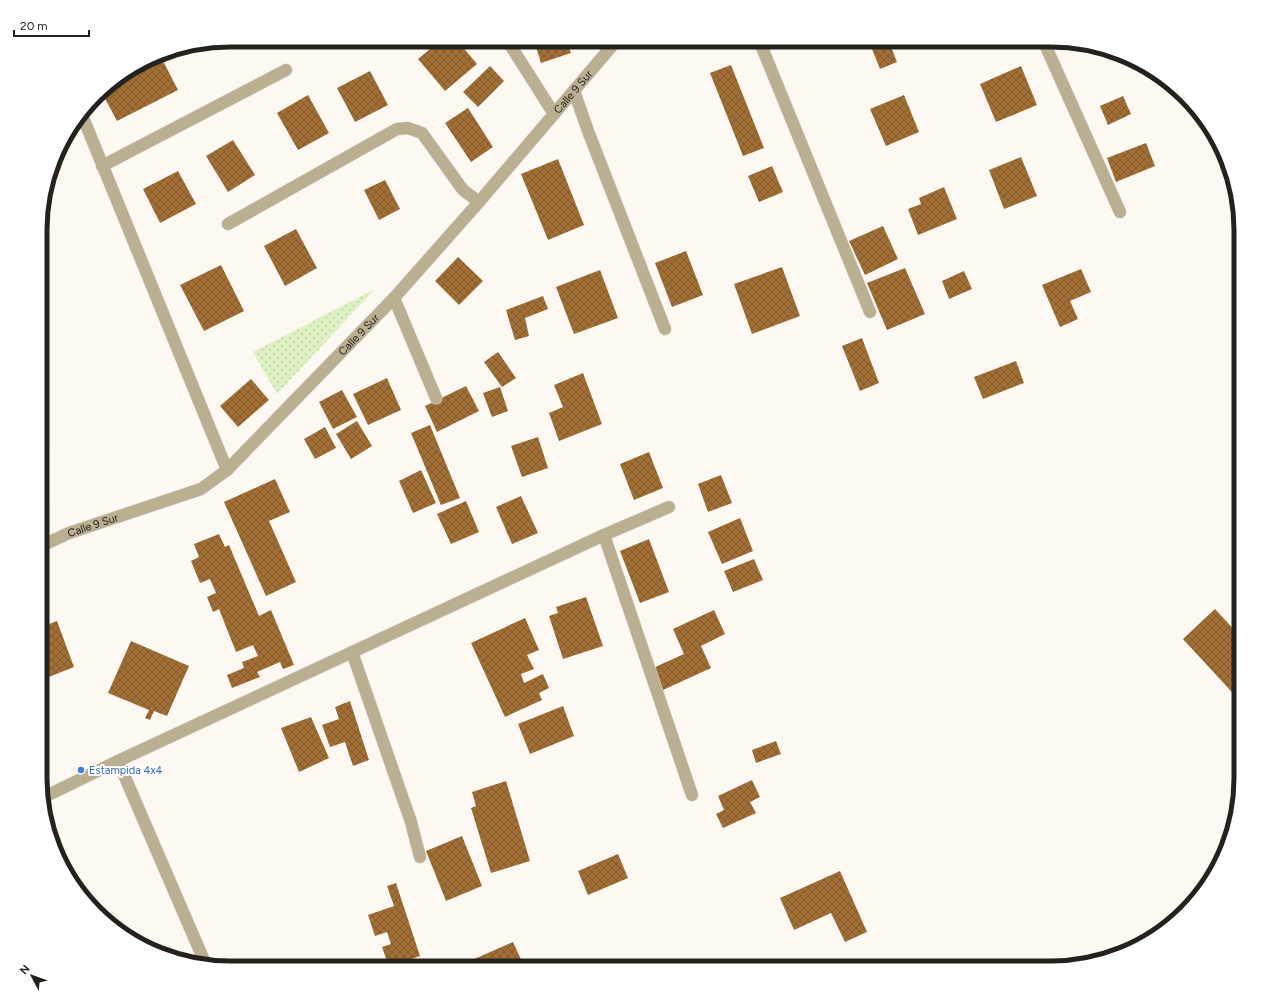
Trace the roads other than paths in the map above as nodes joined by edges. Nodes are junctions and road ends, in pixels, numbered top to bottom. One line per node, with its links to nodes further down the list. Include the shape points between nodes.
1 (511, 47): 7 (street)
2 (612, 47): 6 (street, Calle 9 Sur)
3 (762, 47): 14 (street)
4 (1046, 47): 11 (street)
5 (286, 70): 9 (street)
6 (574, 91): 7 (street, Calle 9 Sur); 15 (street)
7 (554, 114): 10 (street, Calle 9 Sur)
8 (84, 120): 9 (street)
9 (102, 166): 17 (street)
10 (479, 202): 12 (street, via 463,190 422,133 408,128 397,129); 13 (street, Calle 9 Sur)
11 (1120, 212)
12 (228, 224)
13 (394, 298): 16 (street); 17 (street, Calle 9 Sur)
14 (870, 312)
15 (665, 329)
16 (436, 398)
17 (227, 470): 20 (street, Calle 9 Sur, via 201,489 69,533)
18 (669, 506): 19 (street)
19 (604, 535): 21 (street); 24 (street)
20 (47, 543)
21 (352, 652): 22 (street); 25 (street, via 411,822)
22 (118, 761): 23 (street); 26 (street)
23 (48, 795)
24 (692, 795)
25 (420, 857)
26 (203, 959)

